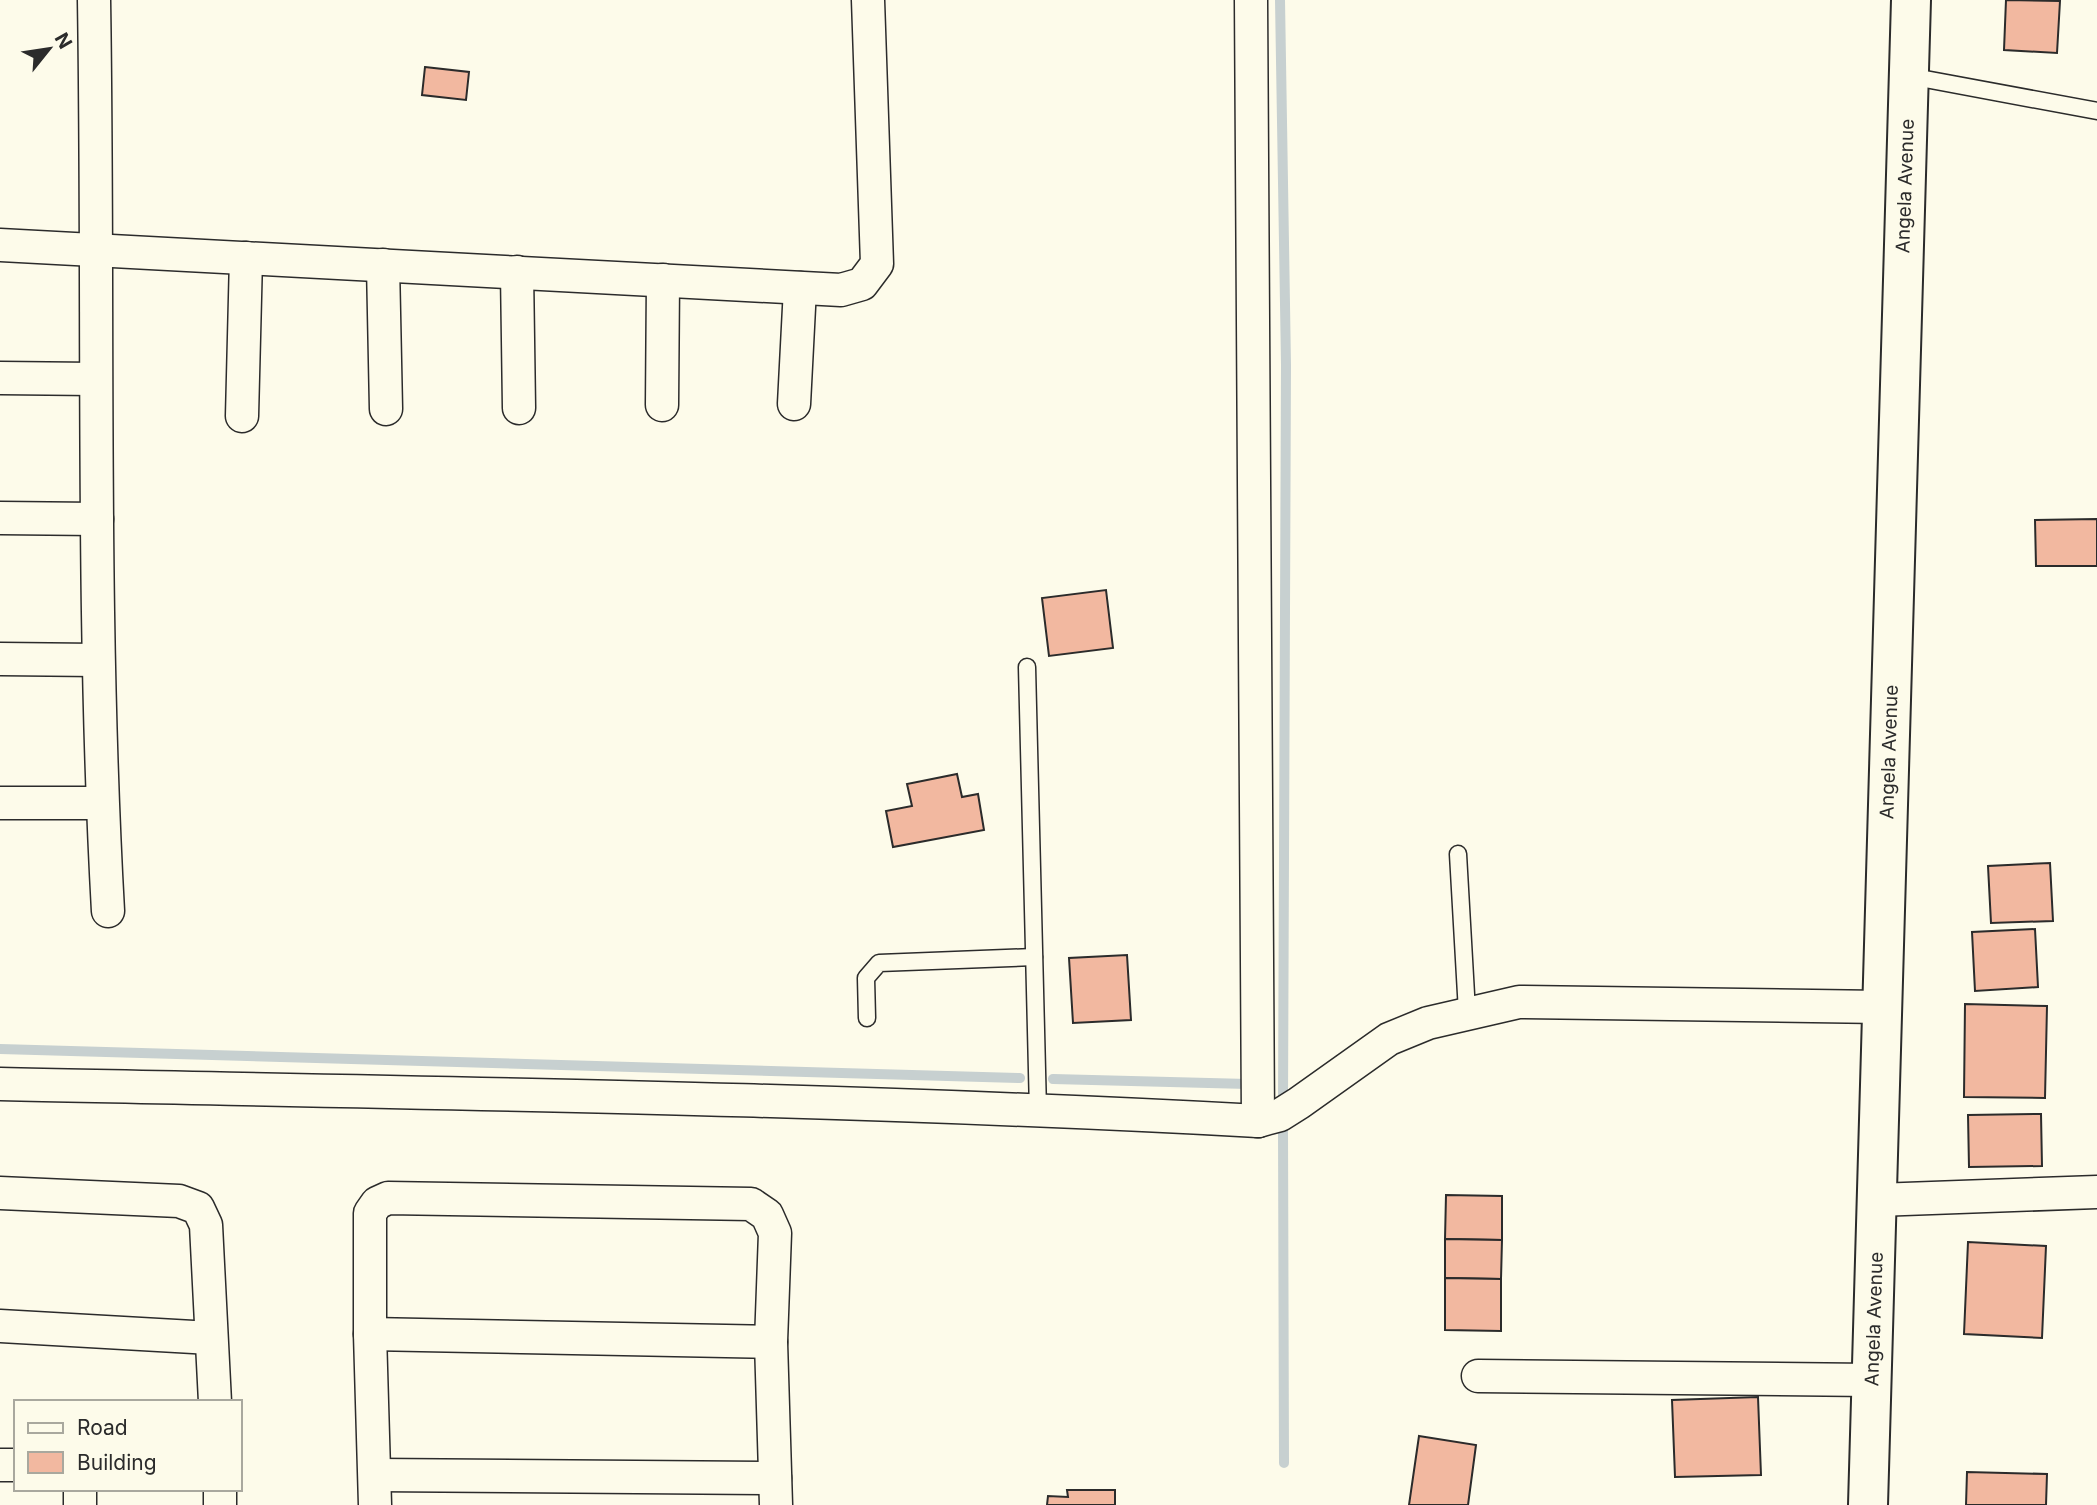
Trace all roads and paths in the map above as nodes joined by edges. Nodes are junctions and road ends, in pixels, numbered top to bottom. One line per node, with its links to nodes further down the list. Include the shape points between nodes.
1 (94, 0): 8 (street)
2 (868, 0): 13 (street, via 877,264 862,284 841,290)
3 (1251, 0): 36 (street)
4 (1911, 0): 5 (main road, Angela Avenue)
5 (1909, 76): 6 (lane); 31 (main road, Angela Avenue)
6 (2097, 111)
7 (0, 245): 8 (street)
8 (98, 250): 9 (street); 15 (street)
9 (246, 258): 10 (street); 20 (street)
10 (383, 265): 11 (street); 19 (street)
11 (517, 272): 12 (street); 18 (street)
12 (663, 280): 13 (street); 17 (street)
13 (800, 288): 16 (street)
14 (0, 378): 15 (street)
15 (95, 379): 22 (street)
16 (793, 404)
17 (662, 405)
18 (519, 408)
19 (386, 409)
20 (242, 416)
21 (0, 518): 22 (street)
22 (97, 519): 24 (street)
23 (0, 659): 24 (street)
24 (98, 660): 27 (street)
25 (1027, 667): 30 (lane)
26 (0, 803): 27 (street)
27 (102, 803): 29 (street)
28 (1458, 854): 32 (lane)
29 (108, 911)
30 (1034, 957): 33 (lane, via 879,963 866,978); 35 (lane)
31 (1882, 1007): 32 (street, via 1519,1002); 39 (main road, Angela Avenue)
32 (1467, 1012): 36 (street, via 1389,1039 1280,1115)
33 (867, 1018)
34 (0, 1084): 35 (street)
35 (1038, 1111): 36 (street)
36 (1258, 1121)
37 (2097, 1192): 39 (street)
38 (0, 1193): 42 (street, via 179,1201 198,1208 206,1225)
39 (1877, 1200): 45 (main road, Angela Avenue)
40 (0, 1326): 42 (street)
41 (370, 1334): 43 (street); 43 (street, via 370,1213 388,1198 751,1204 767,1215 775,1233); 47 (street)
42 (211, 1338): 46 (street)
43 (771, 1342): 48 (street)
44 (1478, 1376): 45 (street)
45 (1872, 1380): 49 (main road, Angela Avenue)
46 (215, 1400)
47 (375, 1490): 48 (street)
48 (776, 1491)
49 (1868, 1505)

